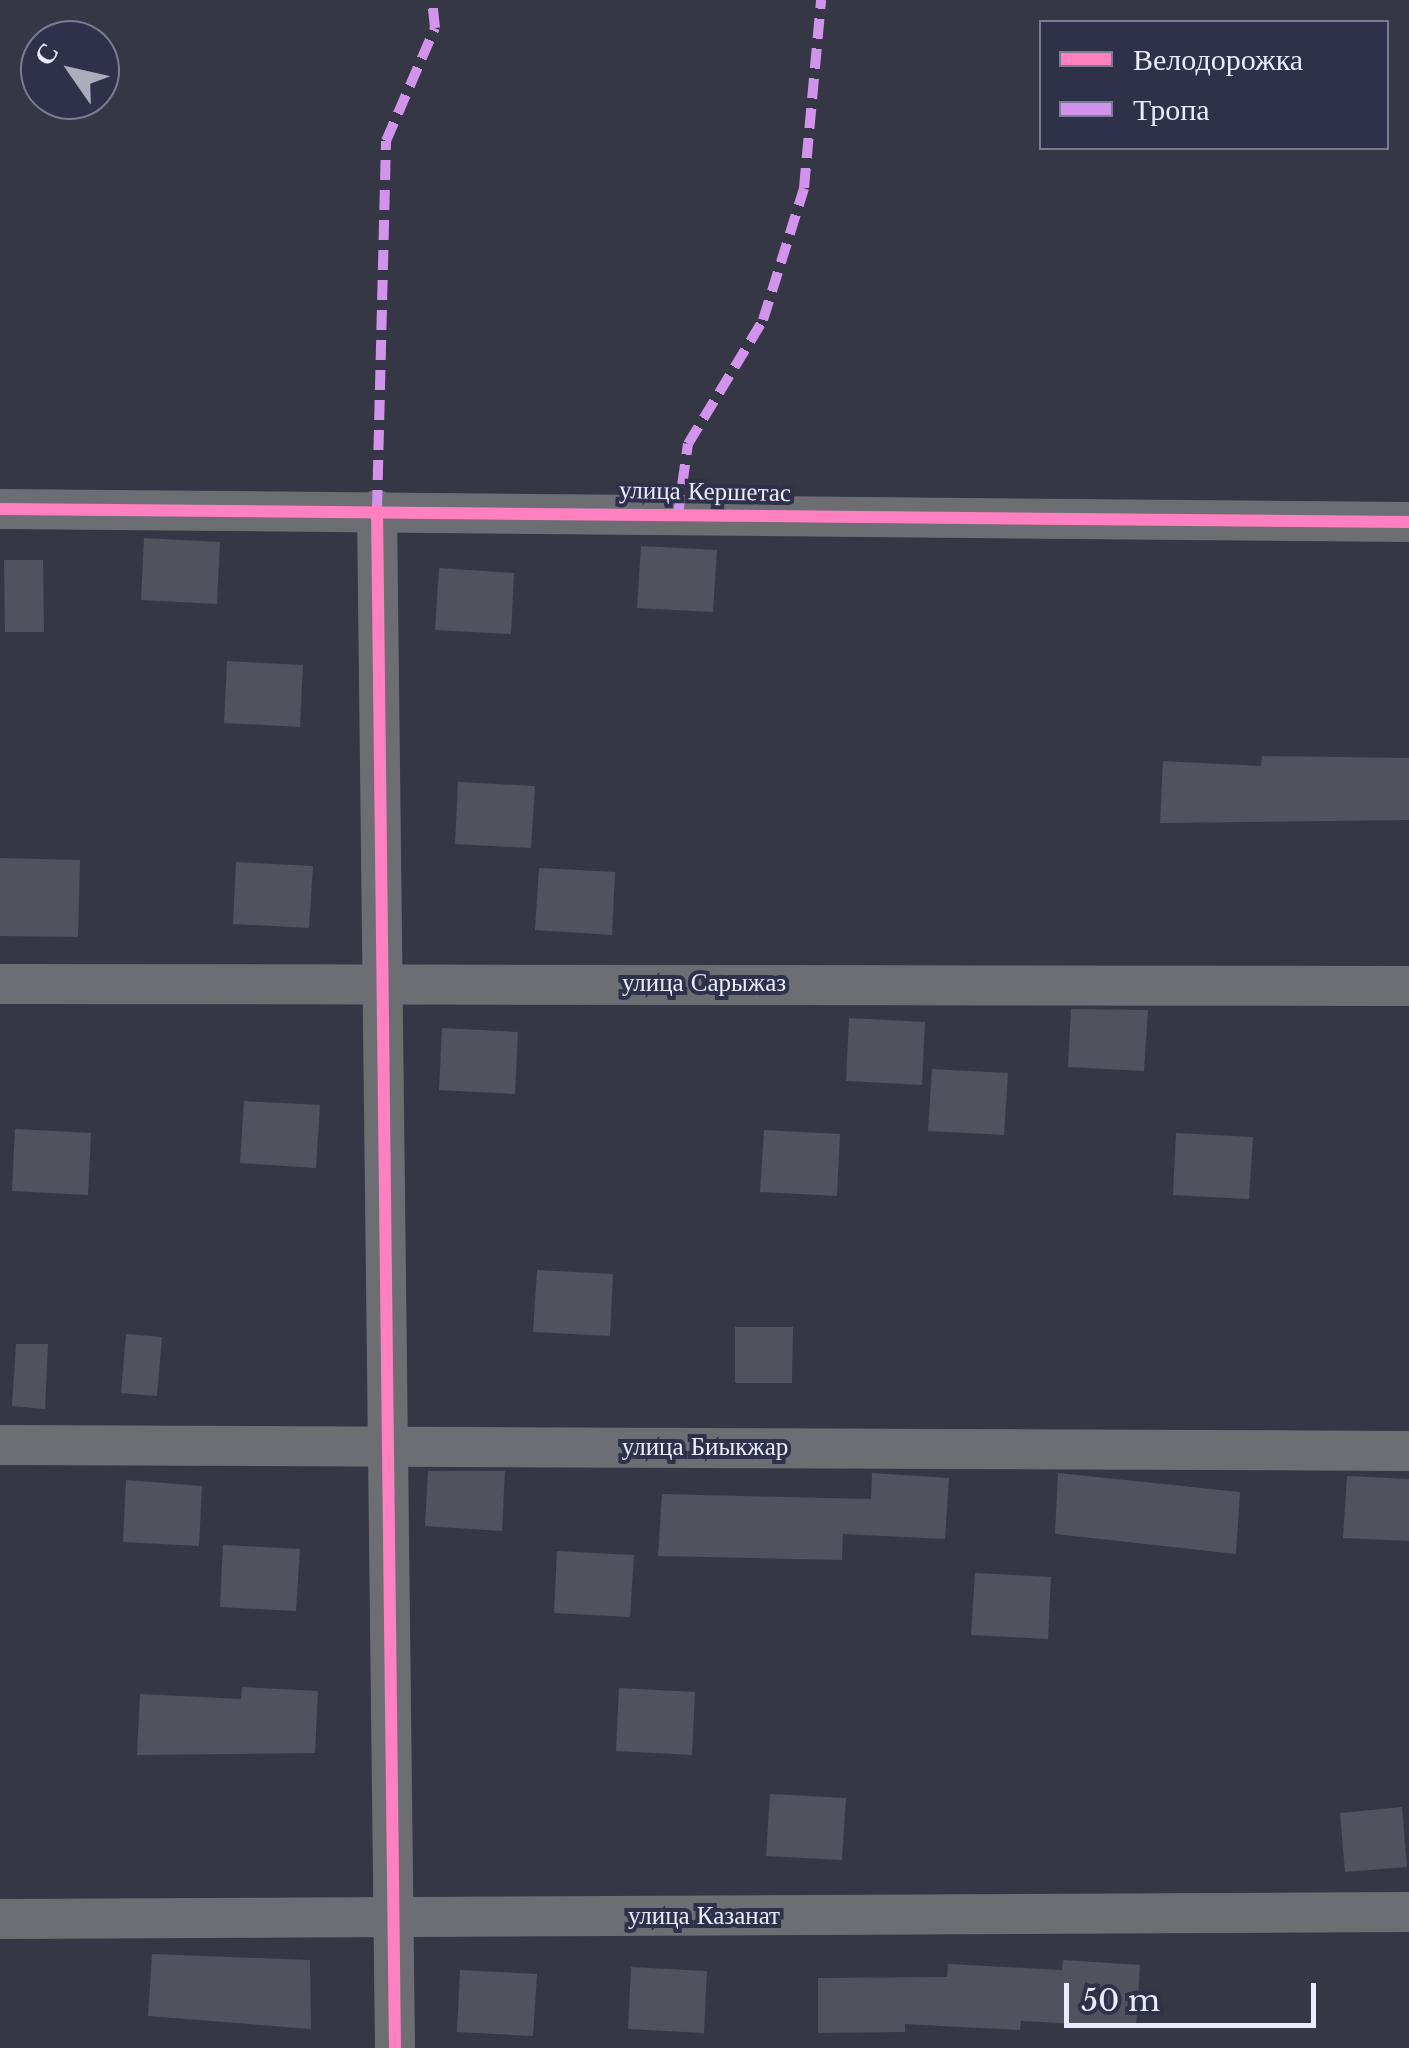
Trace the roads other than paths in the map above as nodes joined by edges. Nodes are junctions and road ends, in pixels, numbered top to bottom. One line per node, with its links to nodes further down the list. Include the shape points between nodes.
1 (0, 509): 2 (street, улица Кершетас)
2 (377, 510): 3 (street, улица Кершетас); 4 (street)
3 (1409, 522)
4 (378, 982): 5 (street, улица Сарыжаз); 6 (street, улица Сарыжаз); 8 (street)
5 (0, 984)
6 (1409, 986)
7 (0, 1445): 8 (street, улица Биыкжар)
8 (390, 1445): 9 (street, улица Биыкжар); 11 (street)
9 (1409, 1450)
10 (1409, 1912): 11 (street, улица Казанат)
11 (397, 1917): 12 (street, улица Казанат); 13 (street)
12 (0, 1919)
13 (395, 2048)

